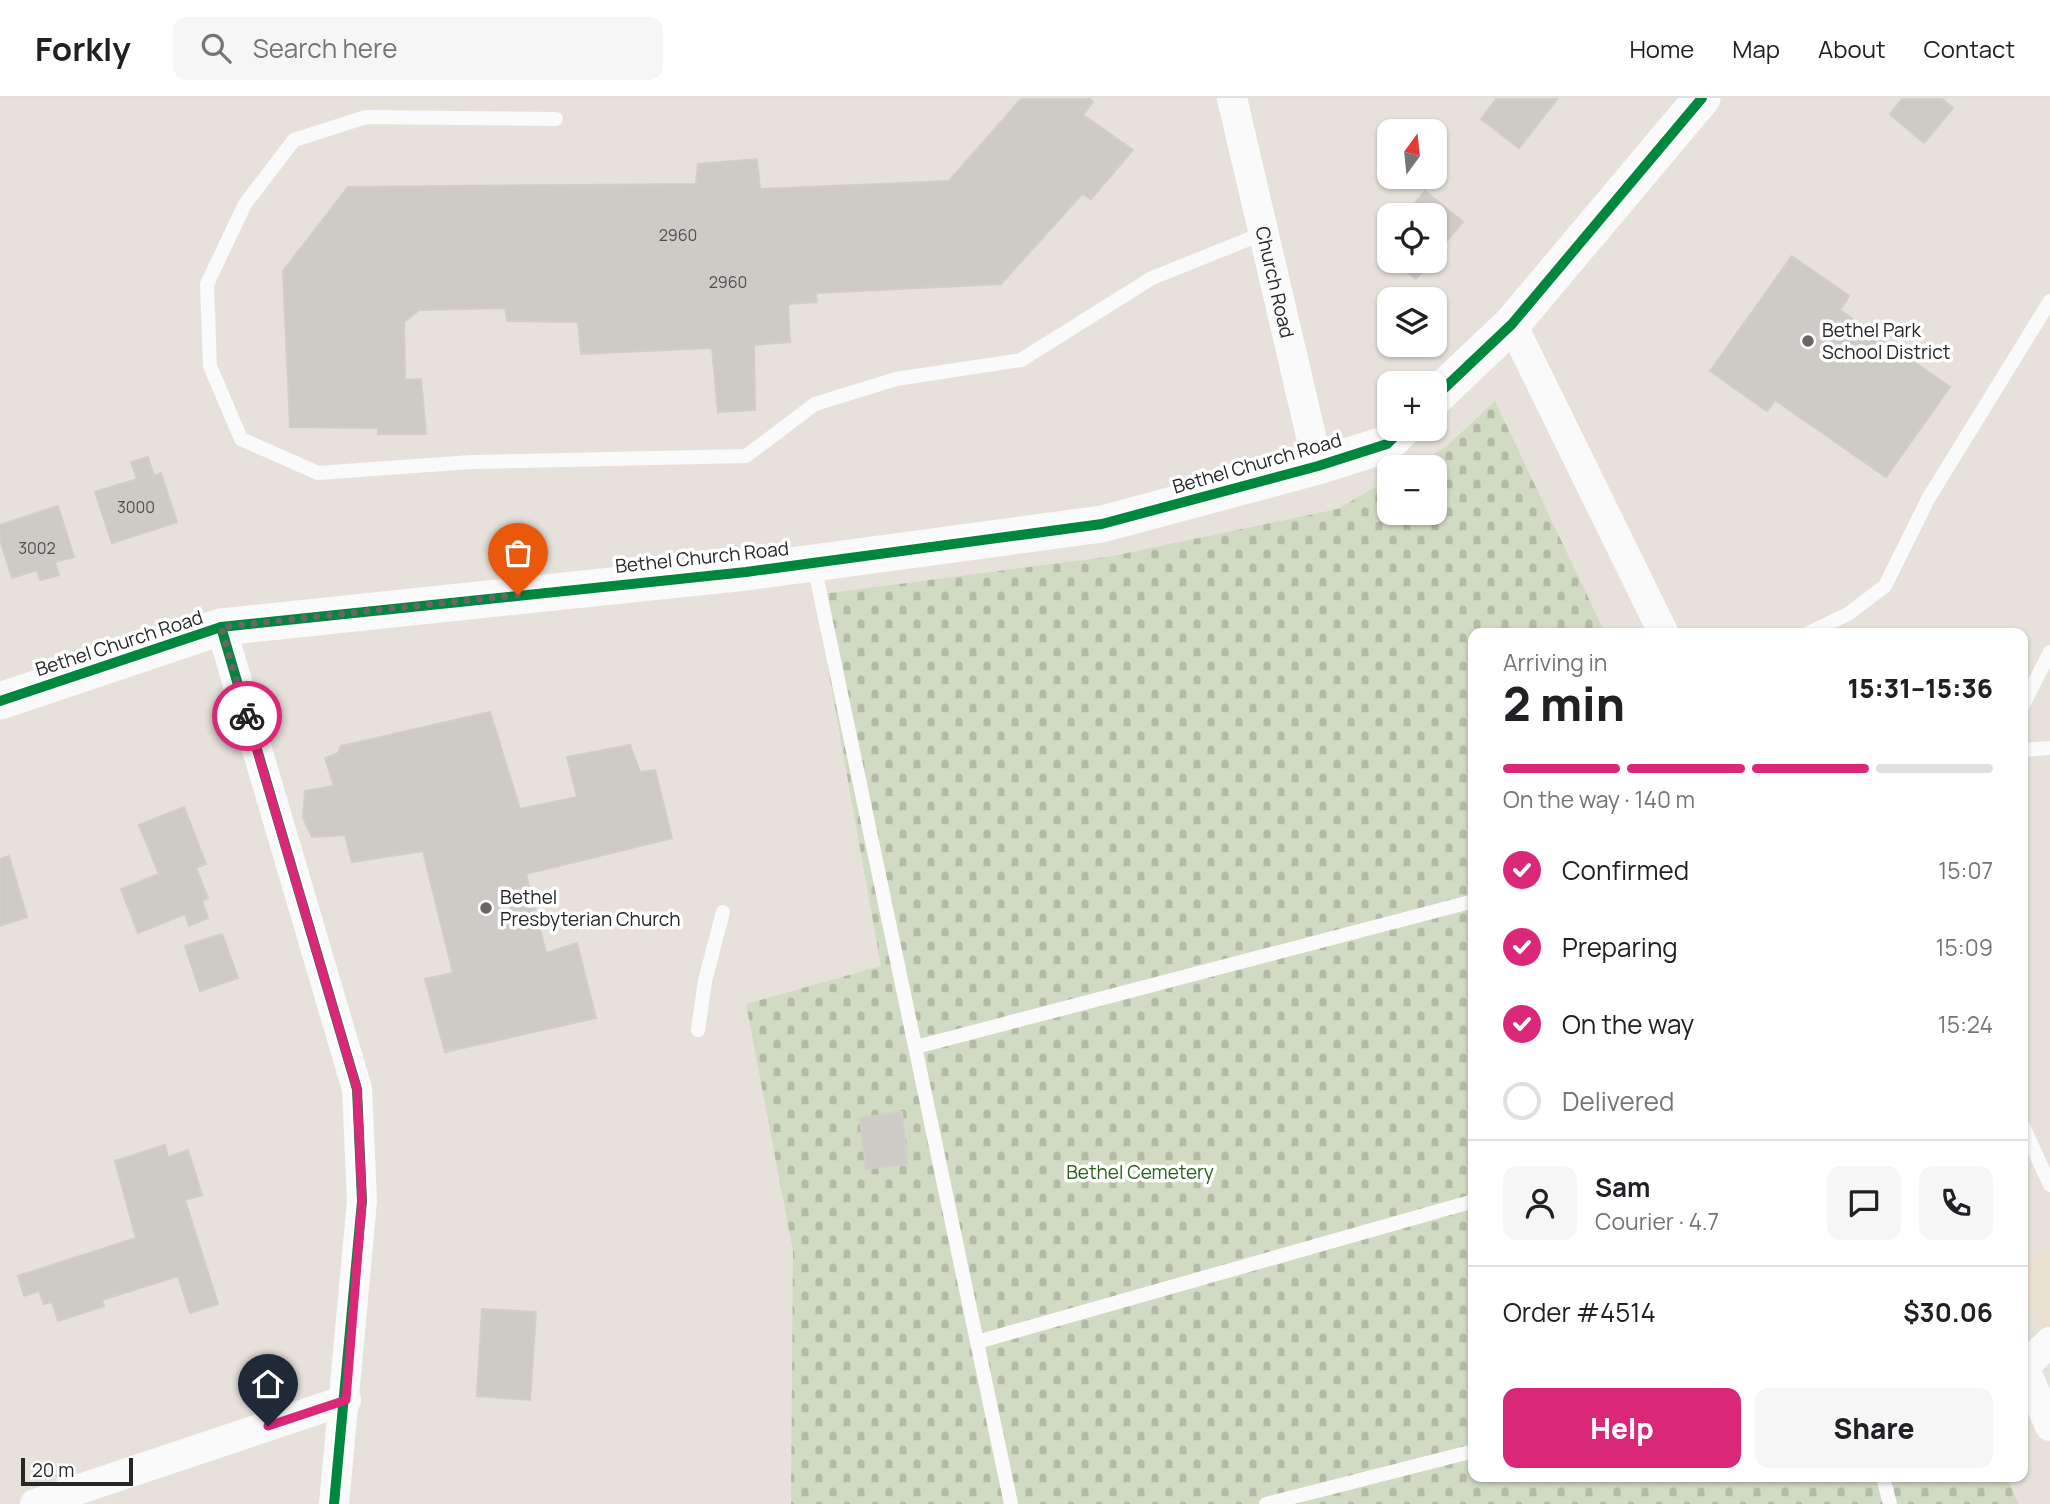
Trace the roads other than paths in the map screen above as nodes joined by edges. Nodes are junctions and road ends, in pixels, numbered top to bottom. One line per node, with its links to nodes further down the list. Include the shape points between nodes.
1 (1232, 98): 4 (street, Church Road)
2 (1702, 98): 6 (street)
3 (556, 119): 4 (lane, via 366,117 294,140 245,205 207,284 210,366 241,439 318,473 471,462 746,456 815,404 896,379 1021,360 1152,278)
4 (1264, 233): 9 (street, Church Road)
5 (2050, 301): 13 (lane, via 1928,499 1885,586 1848,614)
6 (1512, 324): 7 (street); 12 (street)
7 (1447, 386)
8 (1390, 441): 9 (street, Bethel Church Road)
9 (1318, 466): 10 (street, Bethel Church Road, via 1102,524)
10 (814, 563): 11 (street, Bethel Church Road); 22 (lane)
11 (221, 627): 16 (street, Bethel Church Road); 30 (street, via 357,1089 362,1201)
12 (1661, 628)
13 (1819, 628)
14 (2050, 652): 15 (lane)
15 (2028, 695)
16 (0, 701)
17 (2050, 748): 18 (lane)
18 (2028, 750)
19 (1468, 903): 22 (lane)
20 (723, 912): 21 (lane)
21 (698, 1030)
22 (916, 1047): 26 (lane)
23 (2028, 1137): 24 (lane)
24 (2050, 1185)
25 (1468, 1203): 26 (lane)
26 (977, 1342): 36 (lane)
27 (2050, 1342): 28 (street)
28 (2028, 1362)
29 (2028, 1377): 31 (street)
30 (346, 1400): 34 (street); 35 (street)
31 (2050, 1426)
32 (1468, 1453): 37 (lane)
33 (1884, 1482): 38 (lane)
34 (35, 1504)
35 (334, 1504)
36 (1011, 1504)
37 (1266, 1504)
38 (1890, 1504)

